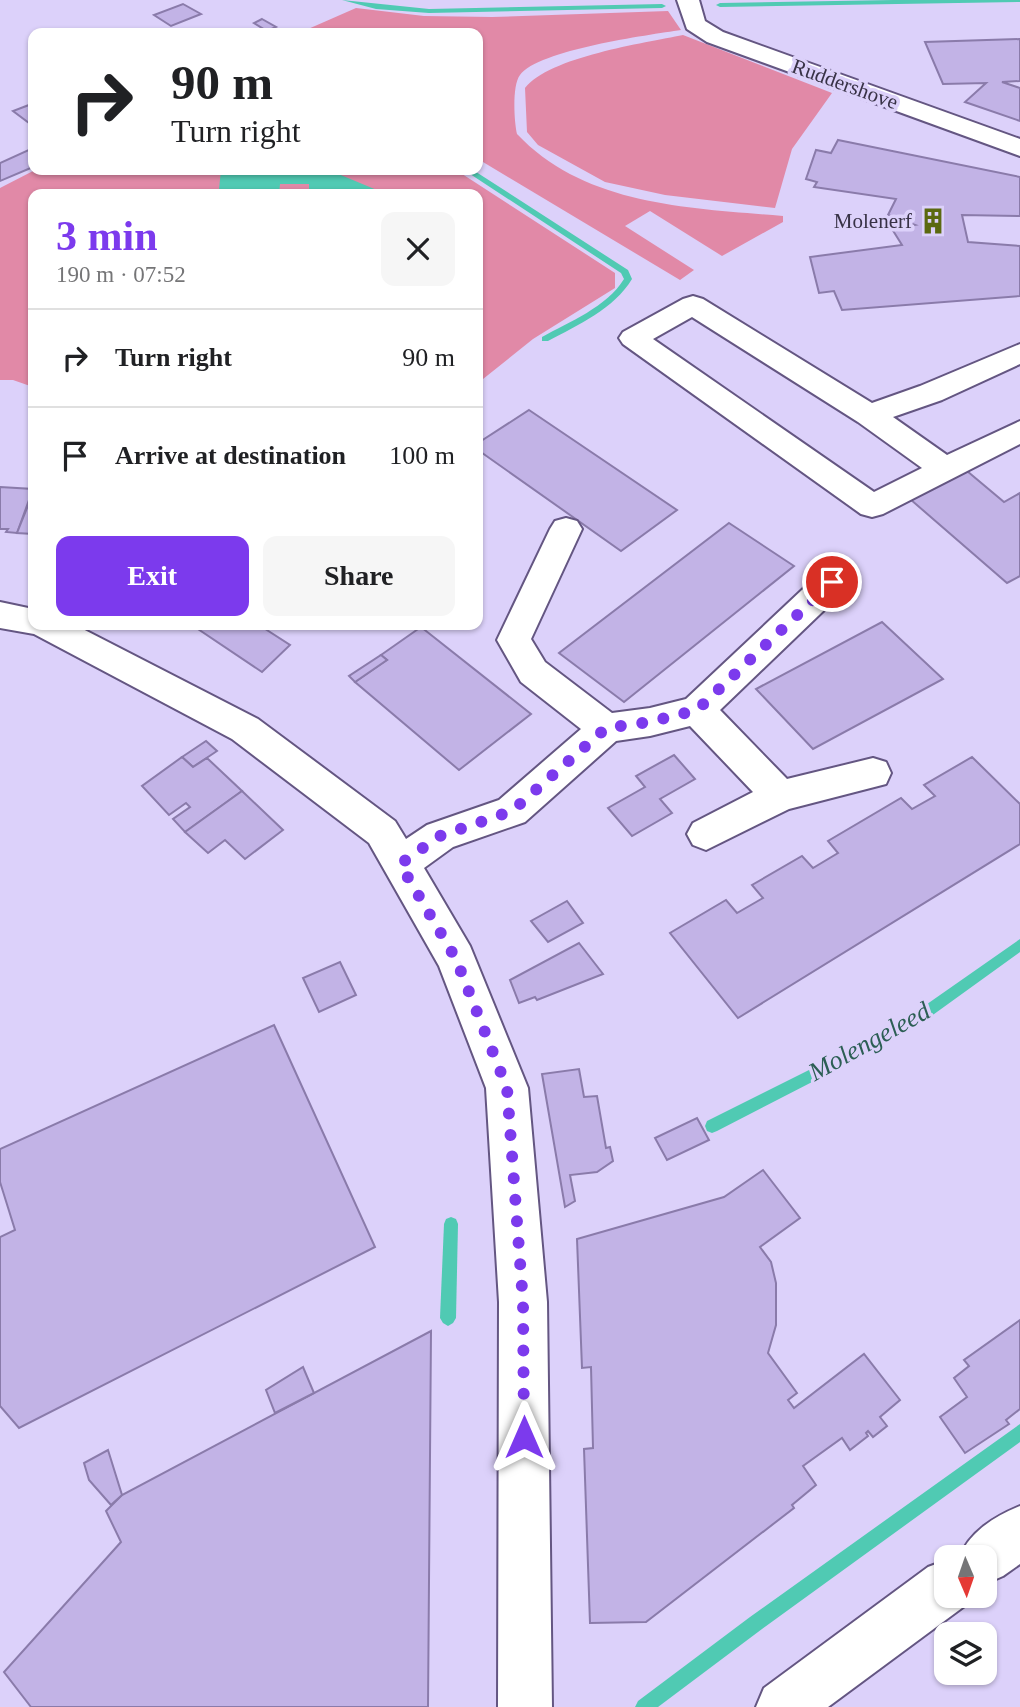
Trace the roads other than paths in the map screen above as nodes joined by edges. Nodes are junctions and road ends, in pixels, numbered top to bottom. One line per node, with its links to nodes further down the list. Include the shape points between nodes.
1 (688, 0): 2 (street, Ruddershove, via 695,24 715,37)
2 (1020, 148)
3 (1020, 353): 4 (street)
4 (869, 415): 6 (street); 6 (street, via 693,305 633,338 872,506)
5 (1020, 431): 6 (street)
6 (945, 469)
7 (566, 528): 13 (street, via 514,640 533,672)
8 (832, 582): 12 (street)
9 (0, 615): 10 (street)
10 (28, 621)
11 (56, 630): 17 (street, via 245,729 382,832)
12 (697, 710): 13 (street); 15 (street)
13 (606, 728): 17 (street, via 512,811 440,836)
14 (873, 773): 15 (street)
15 (780, 796): 16 (street)
16 (706, 834)
17 (400, 864): 21 (street, via 456,959 507,1088 523,1302)
18 (1020, 1532): 19 (street)
19 (998, 1548)
20 (934, 1596): 22 (street)
21 (525, 1707)
22 (783, 1707)

